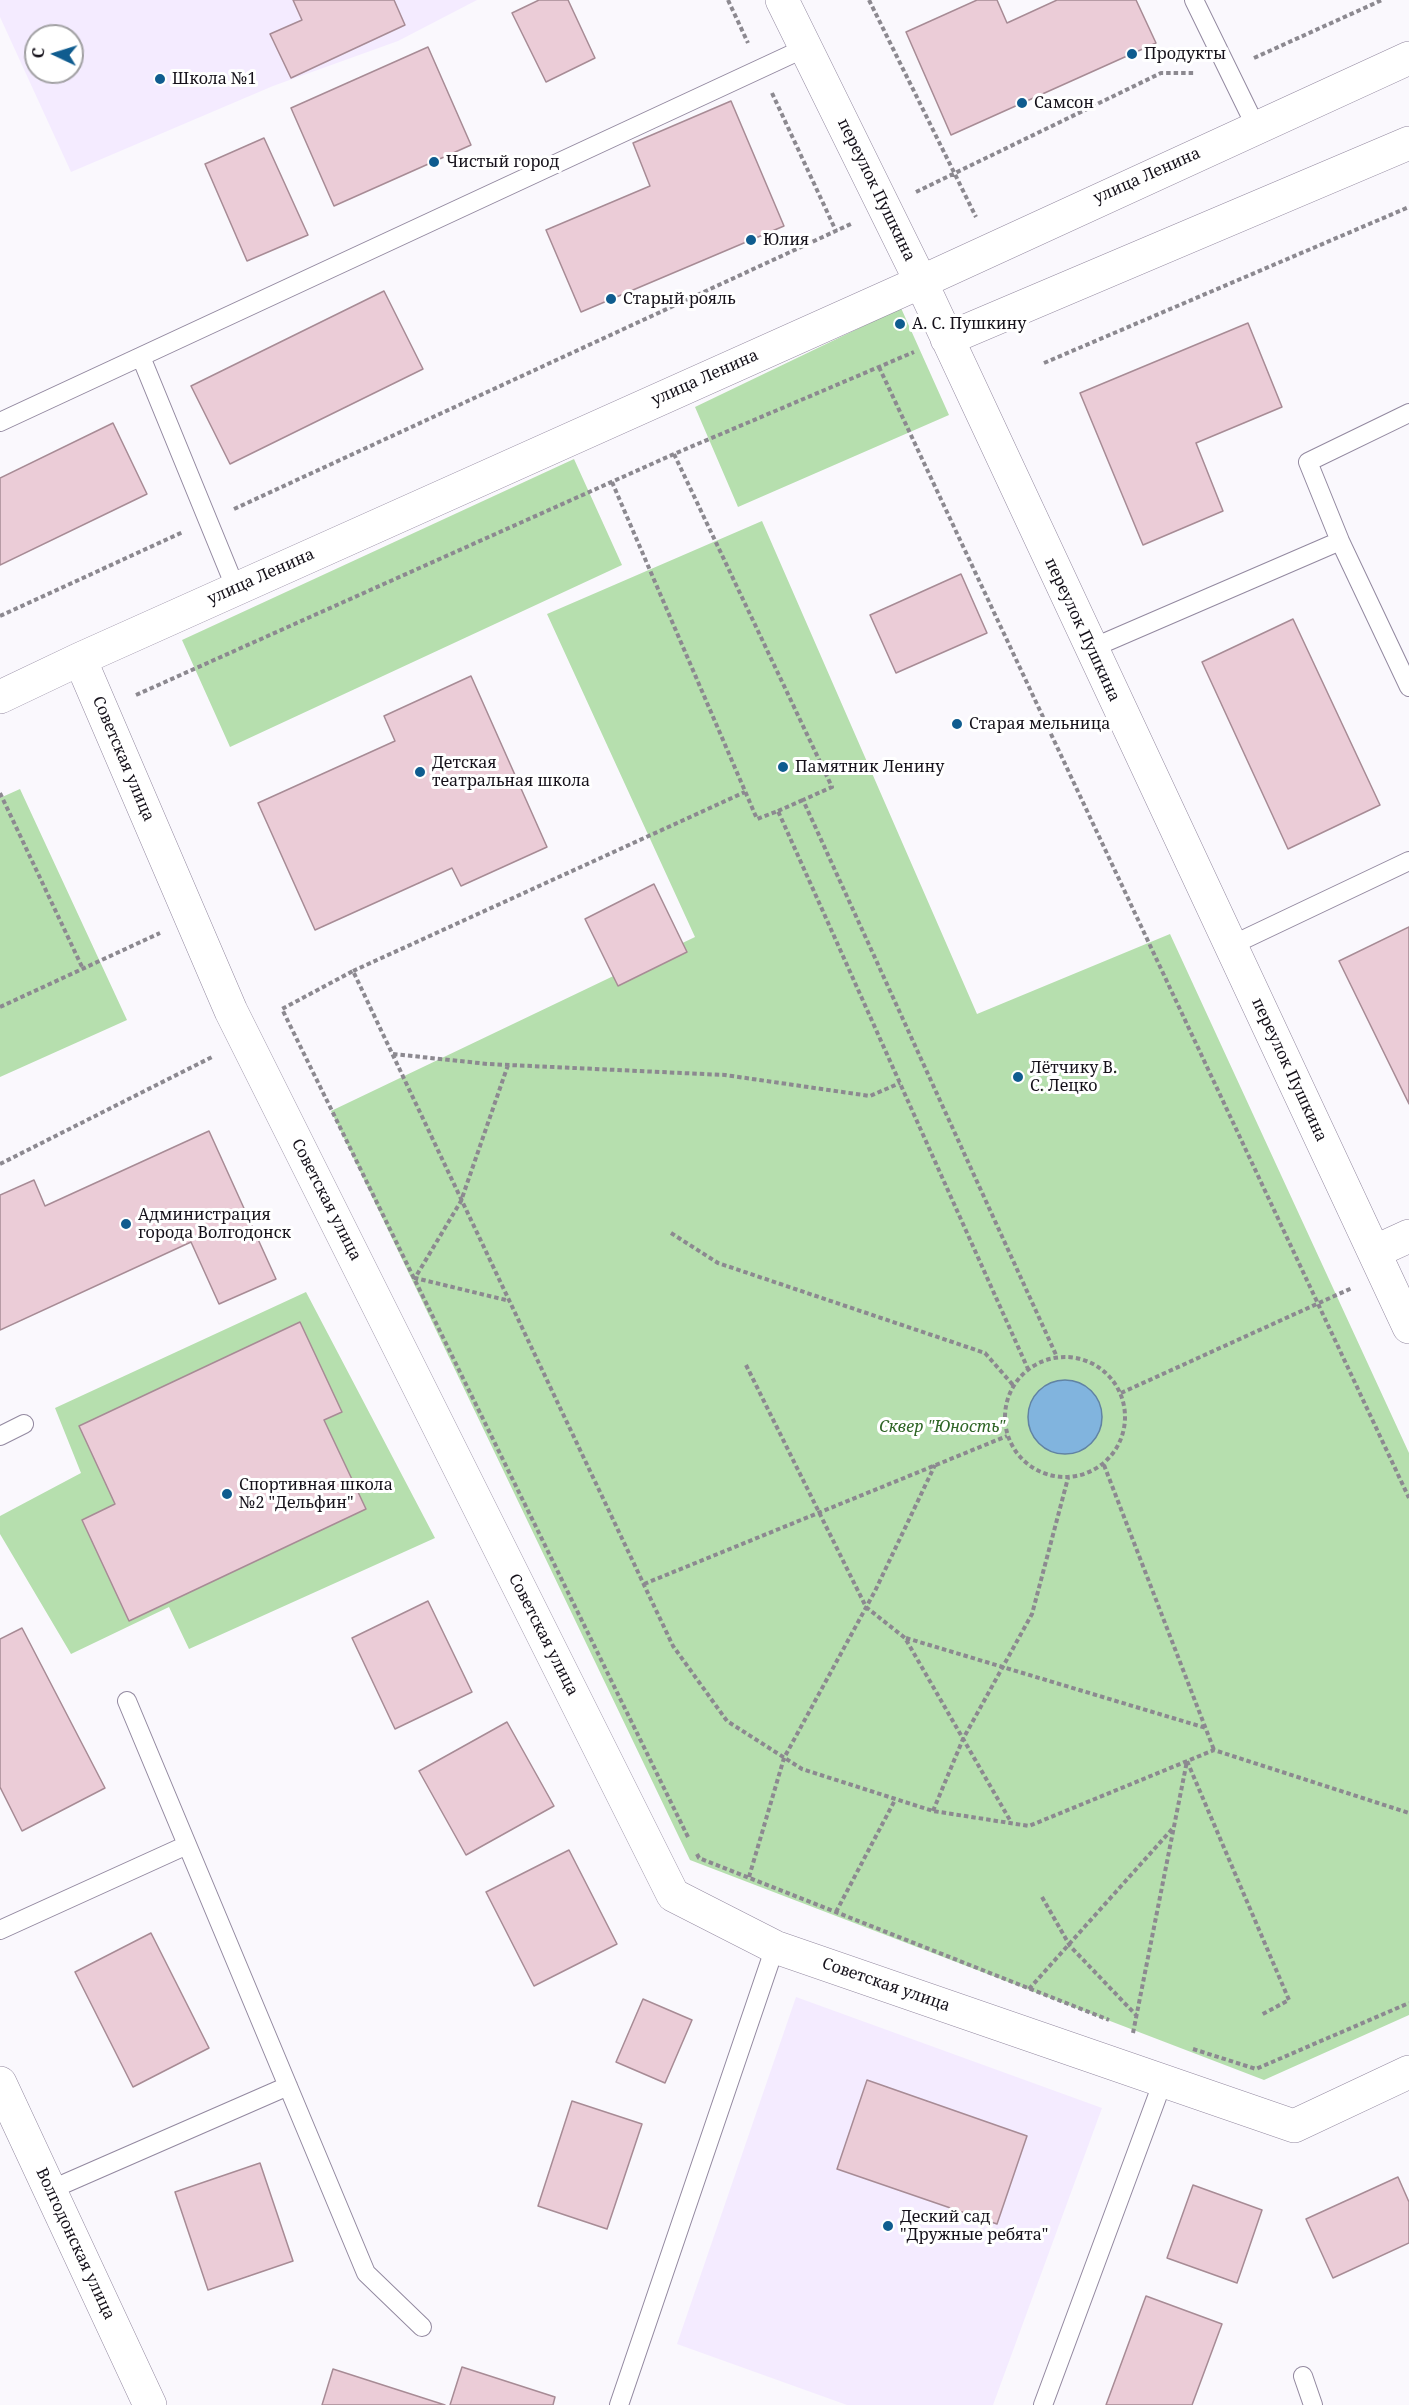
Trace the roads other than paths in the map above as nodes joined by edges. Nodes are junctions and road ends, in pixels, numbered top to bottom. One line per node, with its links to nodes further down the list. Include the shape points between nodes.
1 (782, 0): 3 (street, переулок Пушкина)
2 (1194, 0): 5 (lane)
3 (805, 48): 7 (street, переулок Пушкина); 9 (lane)
4 (1409, 58): 5 (street, улица Ленина)
5 (1256, 127): 7 (street, улица Ленина)
6 (1409, 142): 8 (street)
7 (921, 282): 8 (street, переулок Пушкина); 13 (street, улица Ленина)
8 (946, 339): 14 (street, переулок Пушкина)
9 (141, 357): 11 (lane); 13 (lane)
10 (1409, 413): 12 (lane, via 1308,462)
11 (0, 422)
12 (1340, 541): 14 (lane); 16 (lane)
13 (236, 589): 15 (street, улица Ленина)
14 (1090, 649): 19 (street, переулок Пушкина)
15 (80, 659): 17 (street, улица Ленина); 28 (street, Советская улица, via 231,1011 673,1895)
16 (1409, 687)
17 (0, 697)
18 (1409, 861): 19 (lane)
19 (1230, 946): 21 (street, переулок Пушкина)
20 (1409, 1236): 21 (street)
21 (1374, 1252): 22 (street, переулок Пушкина)
22 (1409, 1327)
23 (24, 1424): 24 (lane)
24 (0, 1436)
25 (127, 1701): 26 (lane)
26 (187, 1845): 27 (lane); 32 (lane)
27 (0, 1930)
28 (775, 1947): 30 (street, Советская улица); 37 (lane)
29 (1409, 2072): 30 (street, Советская улица, via 1294,2127)
30 (1163, 2081): 38 (lane)
31 (0, 2084): 33 (street, Волгодонская улица)
32 (288, 2086): 33 (lane); 34 (lane, via 366,2274)
33 (50, 2190): 36 (street, Волгодонская улица)
34 (422, 2327)
35 (1303, 2376): 39 (lane)
36 (150, 2405)
37 (619, 2405)
38 (1043, 2405)
39 (1313, 2405)

